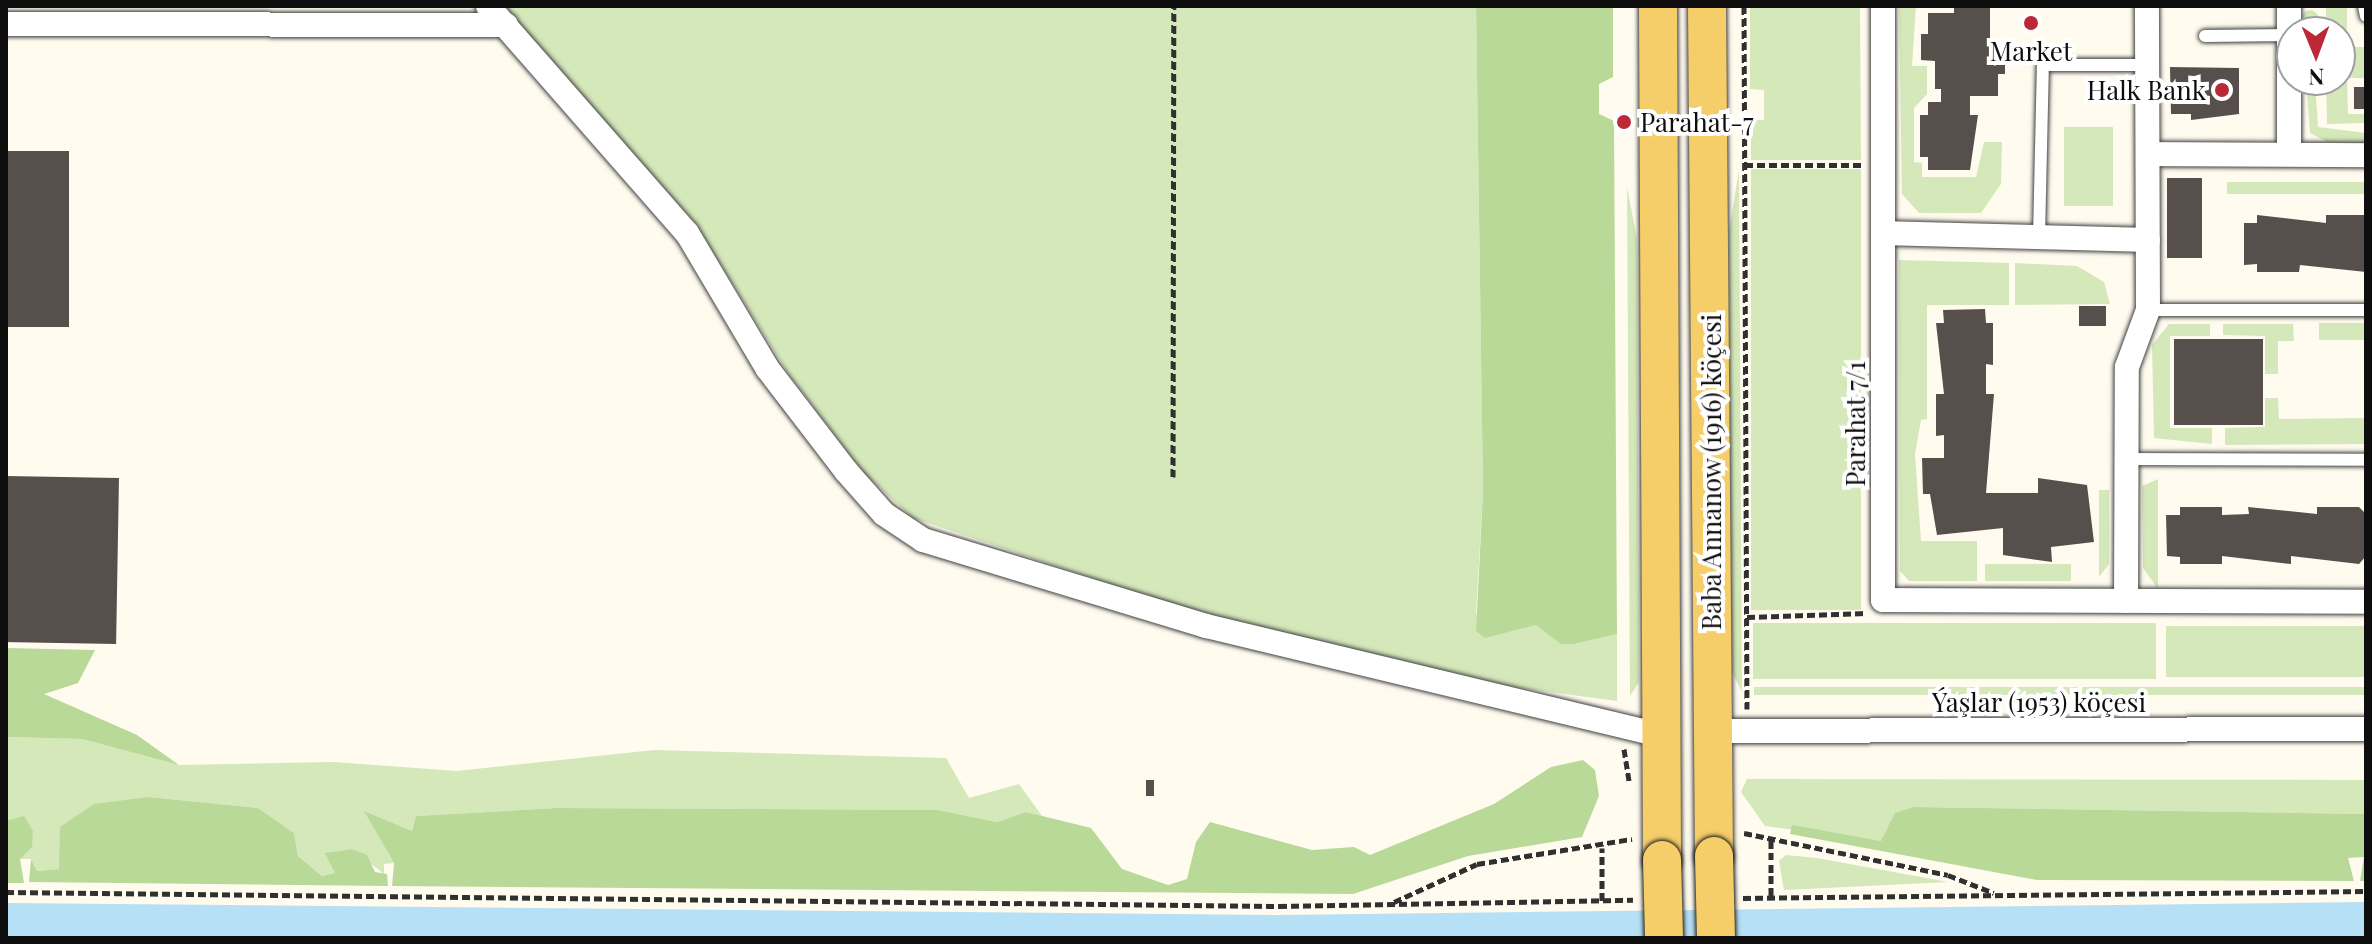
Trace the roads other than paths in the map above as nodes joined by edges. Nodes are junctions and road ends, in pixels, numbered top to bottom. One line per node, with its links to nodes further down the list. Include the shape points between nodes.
1 (488, 6): 9 (street)
2 (1658, 6): 28 (main road, Baba Annanow (1916) köçesi)
3 (1707, 6): 27 (main road, Baba Annanow (1916) köçesi)
4 (1883, 6): 17 (street, Parahat 7/1)
5 (2147, 6): 12 (street)
6 (2364, 6): 7 (lane)
7 (2366, 16)
8 (6, 24): 9 (street)
9 (506, 25): 28 (street, via 687,233 767,368 846,471 884,514 923,540 1206,626)
10 (2276, 35): 11 (lane)
11 (2205, 36)
12 (2148, 65): 15 (street); 18 (lane, via 2043,65)
13 (2289, 96): 14 (street)
14 (2289, 153): 15 (street); 16 (street)
15 (2148, 154): 19 (street)
16 (2366, 155)
17 (1883, 233): 18 (street); 24 (street, Parahat 7/1, via 1883,600)
18 (2039, 237): 19 (street)
19 (2148, 240): 20 (street)
20 (2148, 310): 21 (lane); 22 (street, via 2127,367)
21 (2366, 310)
22 (2126, 459): 23 (lane); 24 (street)
23 (2366, 460)
24 (2126, 601): 25 (street, Parahat 7/1)
25 (2366, 602)
26 (2366, 729): 27 (street, Ýaşlar (1953) köçesi)
27 (1713, 731): 30 (main road, Baba Annanow (1916) köçesi, bridge, via 1727,844)
28 (1661, 735): 29 (main road, Baba Annanow (1916) köçesi, bridge, via 1647,849)
29 (1664, 938)
30 (1716, 938)

